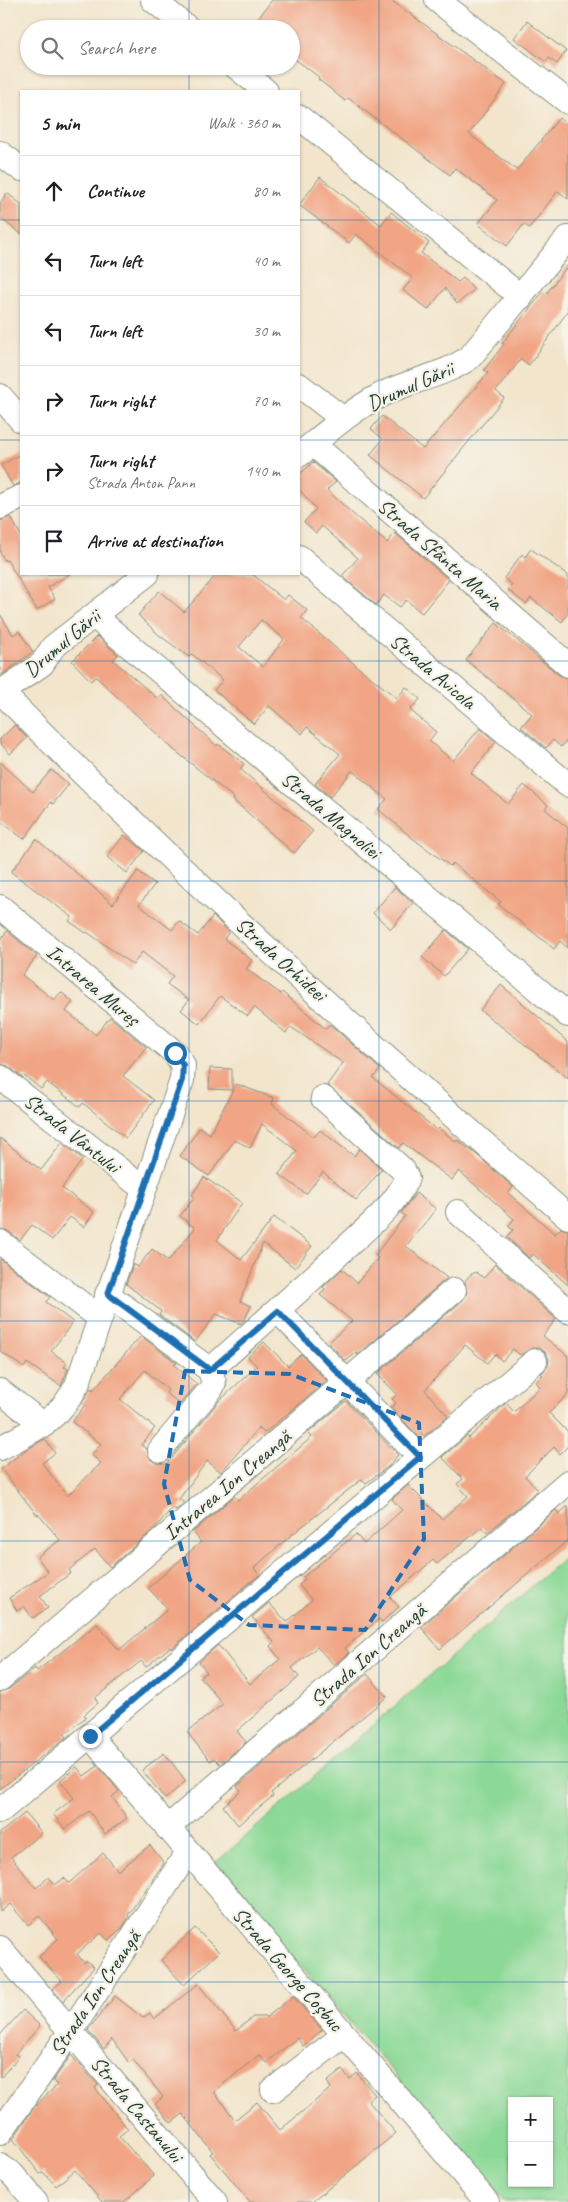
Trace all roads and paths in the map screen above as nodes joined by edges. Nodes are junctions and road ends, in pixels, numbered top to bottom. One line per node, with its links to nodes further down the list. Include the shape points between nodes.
1 (153, 0): 3 (street)
2 (437, 0): 6 (street)
3 (177, 20)
4 (246, 75): 5 (street)
5 (265, 90)
6 (568, 102)
7 (300, 119): 11 (street)
8 (0, 153): 9 (street)
9 (20, 168)
10 (568, 238): 11 (street, Drumul Gării)
11 (521, 297): 15 (street, Drumul Gării, via 470,357 458,366 380,395)
12 (300, 386): 15 (street)
13 (0, 396): 14 (street)
14 (20, 419)
15 (343, 419): 16 (street, Drumul Gării)
16 (306, 449): 22 (street, Strada Sfânta Maria)
17 (20, 497): 18 (street)
18 (0, 507)
19 (300, 559): 24 (street, Strada Avicola)
20 (146, 575): 21 (street, Drumul Gării)
21 (94, 616): 23 (street, Drumul Gării, via 52,646 42,664); 26 (street, Strada Magnoliei)
22 (568, 665)
23 (1, 692): 31 (street, Strada Orhideei, via 83,775 236,919)
24 (568, 785)
25 (0, 907): 29 (street, Intrarea Mureș, via 175,1053 183,1065 182,1080)
26 (568, 1015)
27 (0, 1077): 29 (street, Strada Vântului)
28 (323, 1098): 35 (street, via 403,1170 407,1178 402,1190 364,1230)
29 (144, 1189): 34 (street)
30 (458, 1212): 36 (street)
31 (568, 1217)
32 (0, 1242): 37 (street)
33 (454, 1290): 40 (street, Intrarea Ion Creangă)
34 (108, 1294): 37 (street); 39 (street)
35 (278, 1311): 39 (street); 40 (street)
36 (568, 1311)
37 (100, 1318): 42 (street, via 72,1394 61,1410)
38 (535, 1361): 45 (street)
39 (210, 1370): 44 (street, via 214,1383 211,1390)
40 (348, 1382): 45 (street); 47 (street, Intrarea Ion Creangă)
41 (0, 1391): 42 (street)
42 (44, 1424): 43 (street)
43 (0, 1448)
44 (160, 1450)
45 (420, 1457): 48 (street)
46 (568, 1482): 50 (street, Strada Ion Creangă)
47 (0, 1679)
48 (90, 1736): 49 (street); 50 (street, Strada George Coșbuc)
49 (0, 1811)
50 (167, 1828): 51 (street, Strada George Coșbuc)
51 (188, 1852): 53 (street, Strada Ion Creangă); 54 (street, Strada George Coșbuc)
52 (0, 1948): 53 (street, Strada Castanului)
53 (71, 2031): 56 (street, Strada Ion Creangă); 59 (street, Strada Castanului)
54 (344, 2035): 55 (street); 60 (street, Strada George Coșbuc)
55 (274, 2090)
56 (0, 2133)
57 (0, 2166): 58 (street, via 12,2174)
58 (36, 2202)
59 (215, 2202)
60 (487, 2202)

